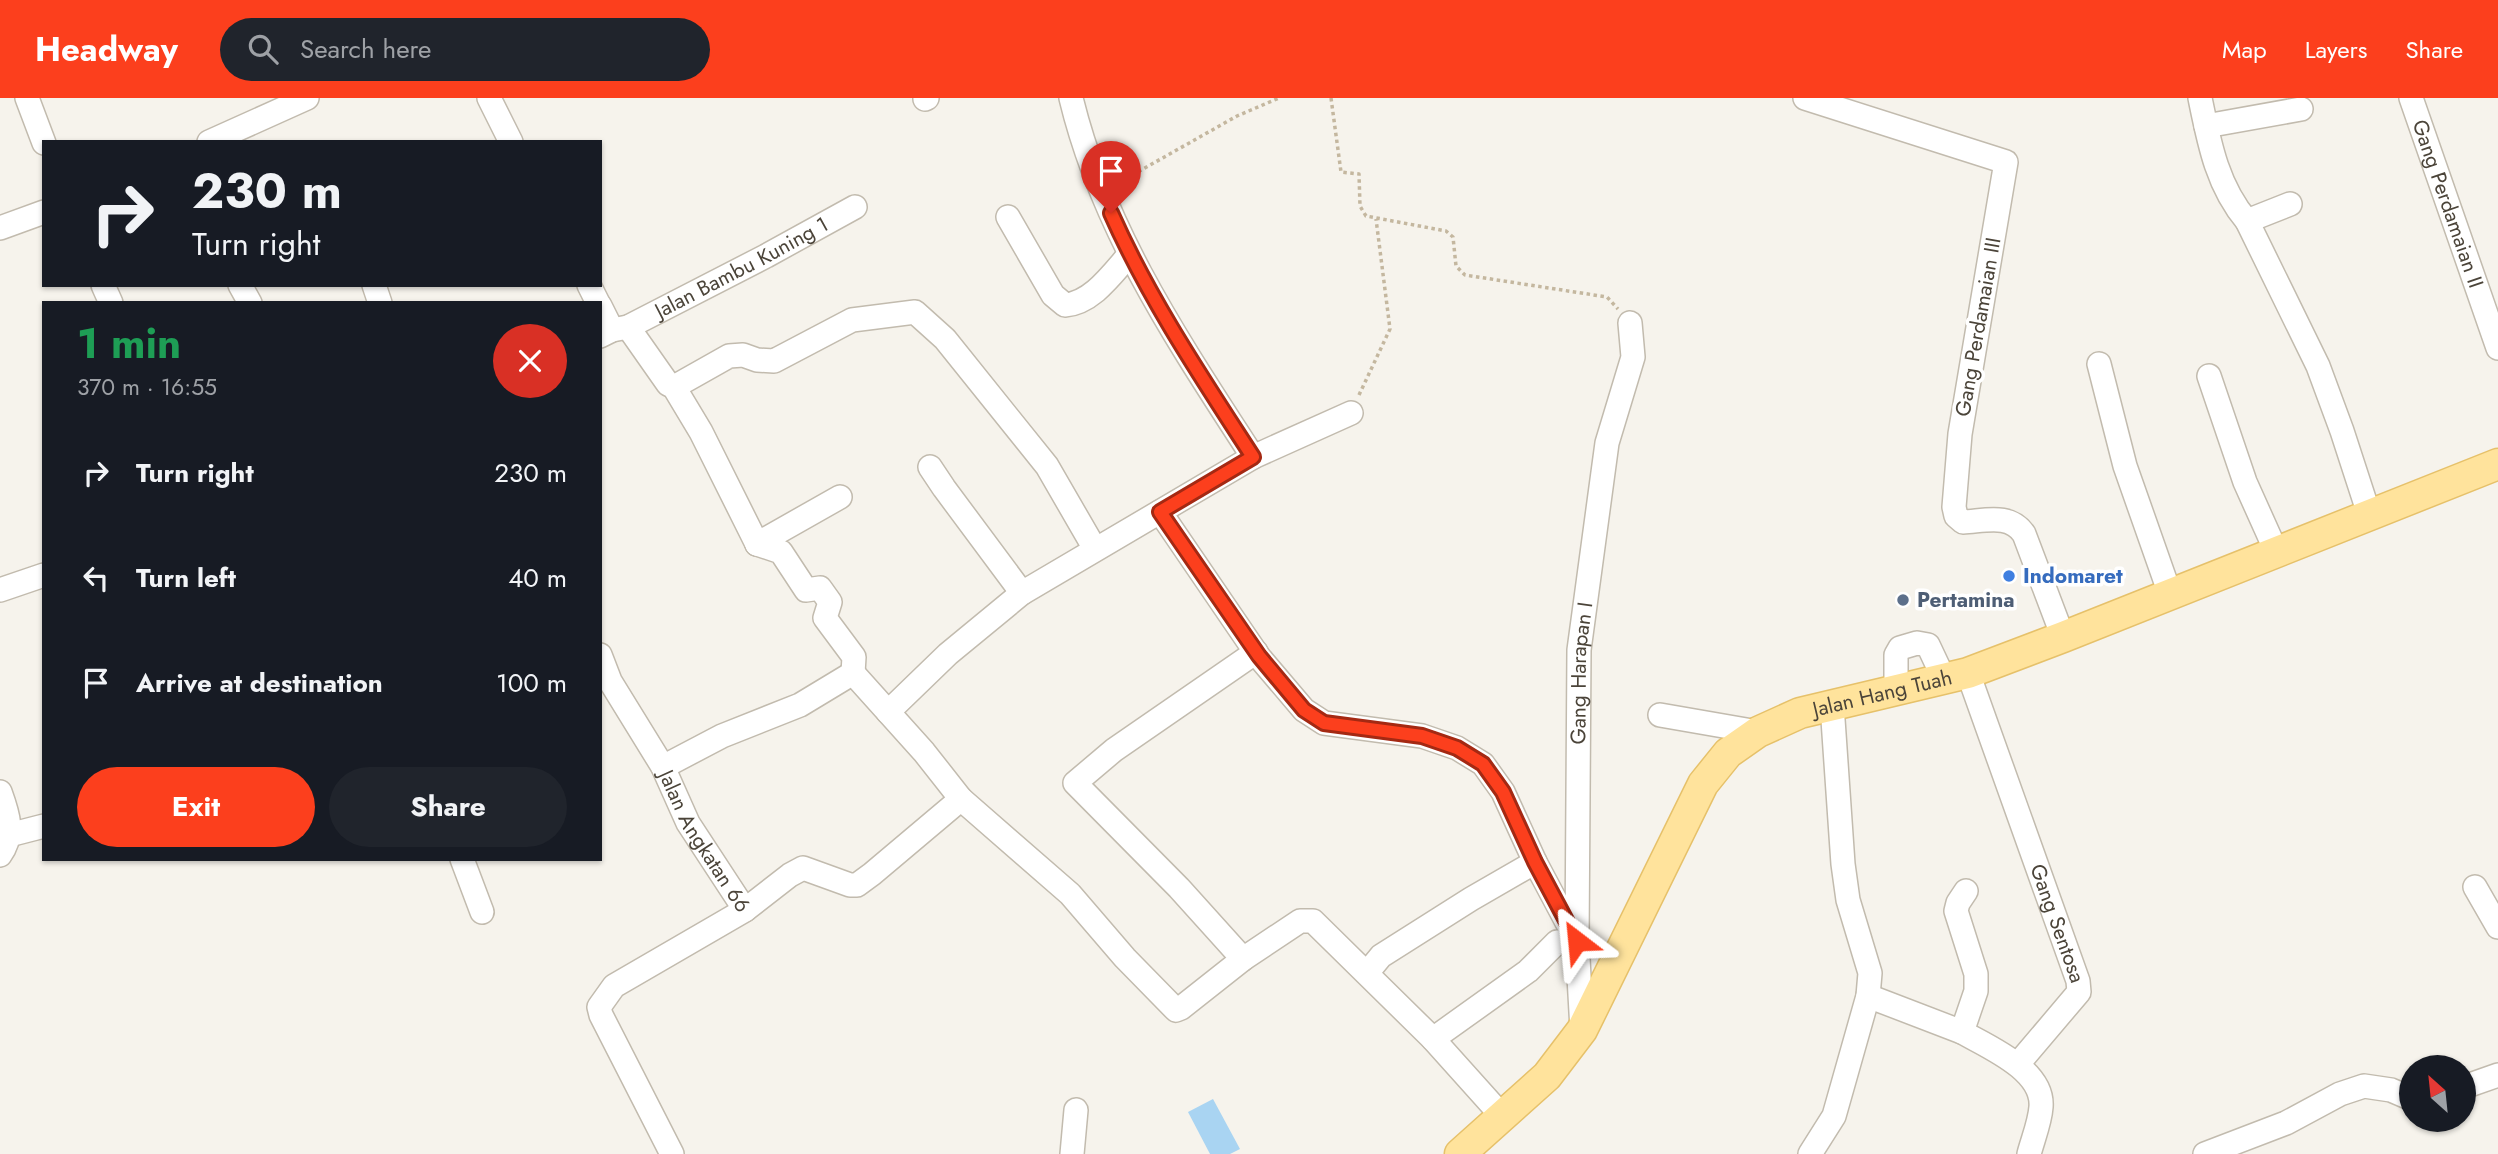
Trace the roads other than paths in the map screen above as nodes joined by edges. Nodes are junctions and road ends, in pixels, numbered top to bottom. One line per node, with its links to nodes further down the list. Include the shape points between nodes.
1 (307, 98): 11 (street)
2 (489, 98): 12 (street)
3 (1071, 98): 19 (street, via 1101,192)
4 (1805, 98): 41 (street, Gang Perdamaian III, via 2006,162 1960,434 1954,507 1963,522 2010,520 2019,526)
5 (2200, 98): 9 (street)
6 (2411, 98): 23 (street, Gang Perdamaian II)
7 (34, 100): 10 (street)
8 (2301, 109): 9 (street)
9 (2206, 125): 17 (street, via 2218,174)
10 (43, 140)
11 (213, 140)
12 (510, 140)
13 (2290, 204): 17 (street)
14 (855, 207): 22 (street, Jalan Bambu Kuning 1)
15 (42, 213): 18 (street)
16 (1008, 217): 19 (street, via 1054,295 1065,305 1093,294)
17 (2247, 221): 33 (street, via 2318,366)
18 (0, 228)
19 (1129, 255): 28 (street)
20 (602, 311): 22 (street)
21 (1630, 323): 64 (street, Gang Harapan I, via 1633,357 1607,443 1579,650)
22 (613, 331): 26 (street)
23 (2498, 348)
24 (2099, 363): 40 (street, via 2125,466)
25 (2209, 376): 36 (street, via 2245,482)
26 (674, 387): 34 (street); 35 (street, via 729,356 774,361 852,320 915,312 946,339 1047,466)
27 (1351, 413): 28 (street)
28 (1253, 457): 32 (street)
29 (2498, 464): 33 (main road, Jalan Hang Tuah)
30 (930, 467): 39 (street)
31 (840, 497): 34 (street)
32 (1160, 512): 35 (street); 42 (street)
33 (2369, 514): 36 (main road, Jalan Hang Tuah)
34 (757, 544): 44 (street, via 780,552 806,590 820,589 830,602 825,618 854,657)
35 (1095, 549): 39 (street)
36 (2276, 551): 40 (main road, Jalan Hang Tuah)
37 (42, 576): 38 (street)
38 (0, 590)
39 (1022, 593): 49 (street, via 948,654)
40 (2170, 594): 41 (main road, Jalan Hang Tuah)
41 (2063, 637): 45 (main road, Jalan Hang Tuah)
42 (1256, 652): 58 (street, via 1304,710 1324,723 1422,736 1457,748 1483,764 1503,792); 65 (street, via 1114,750 1075,783)
43 (602, 667): 46 (street, Jalan Angkatan 66)
44 (853, 673): 49 (street); 52 (street, via 800,705 722,736)
45 (1956, 676): 47 (main road, Jalan Hang Tuah); 47 (street, Gang Sentosa, via 1928,645 1917,643 1900,648 1895,655); 71 (street, Gang Sentosa, via 2078,981 2079,992 2073,1001)
46 (605, 684): 52 (street, Jalan Angkatan 66)
47 (1896, 690): 48 (main road, Jalan Hang Tuah)
48 (1832, 705): 51 (main road, Jalan Hang Tuah); 67 (street, via 1843,864 1848,900 1870,973)
49 (888, 712): 54 (street)
50 (1660, 715): 51 (street)
51 (1758, 732): 68 (main road, Jalan Hang Tuah, via 1728,753 1703,784)
52 (663, 768): 61 (street, Jalan Angkatan 66, via 688,823)
53 (0, 792): 56 (street, via 10,819)
54 (961, 799): 61 (street, via 857,884 803,868); 65 (street, via 1070,894 1176,1010)
55 (42, 827): 56 (street)
56 (5, 845)
57 (463, 861): 62 (street)
58 (1535, 862): 64 (street); 66 (street, via 1381,956)
59 (2474, 887): 63 (street)
60 (1966, 891): 69 (street, via 1956,911 1976,974 1976,991)
61 (746, 910): 77 (street, Jalan Angkatan 66, via 614,986 599,1007)
62 (482, 912)
63 (2498, 927)
64 (1577, 941): 68 (street, Gang Harapan I); 70 (street, via 1557,943 1528,971)
65 (1243, 959): 66 (street, via 1300,920 1313,921)
66 (1367, 973): 70 (street)
67 (1868, 996): 69 (street); 80 (street, via 1834,1116)
68 (1582, 1030): 76 (main road, Jalan Hang Tuah, via 1547,1076)
69 (1962, 1032): 71 (street)
70 (1433, 1039): 76 (street)
71 (2018, 1064): 81 (street, via 2040,1095)
72 (2498, 1075): 73 (street)
73 (2476, 1083)
74 (2399, 1094): 82 (street, via 2364,1086)
75 (1076, 1110): 78 (street)
76 (1503, 1117): 79 (main road, Jalan Hang Tuah)
77 (672, 1154)
78 (1072, 1154)
79 (1460, 1154)
80 (1810, 1154)
81 (2029, 1154)
82 (2205, 1154)

